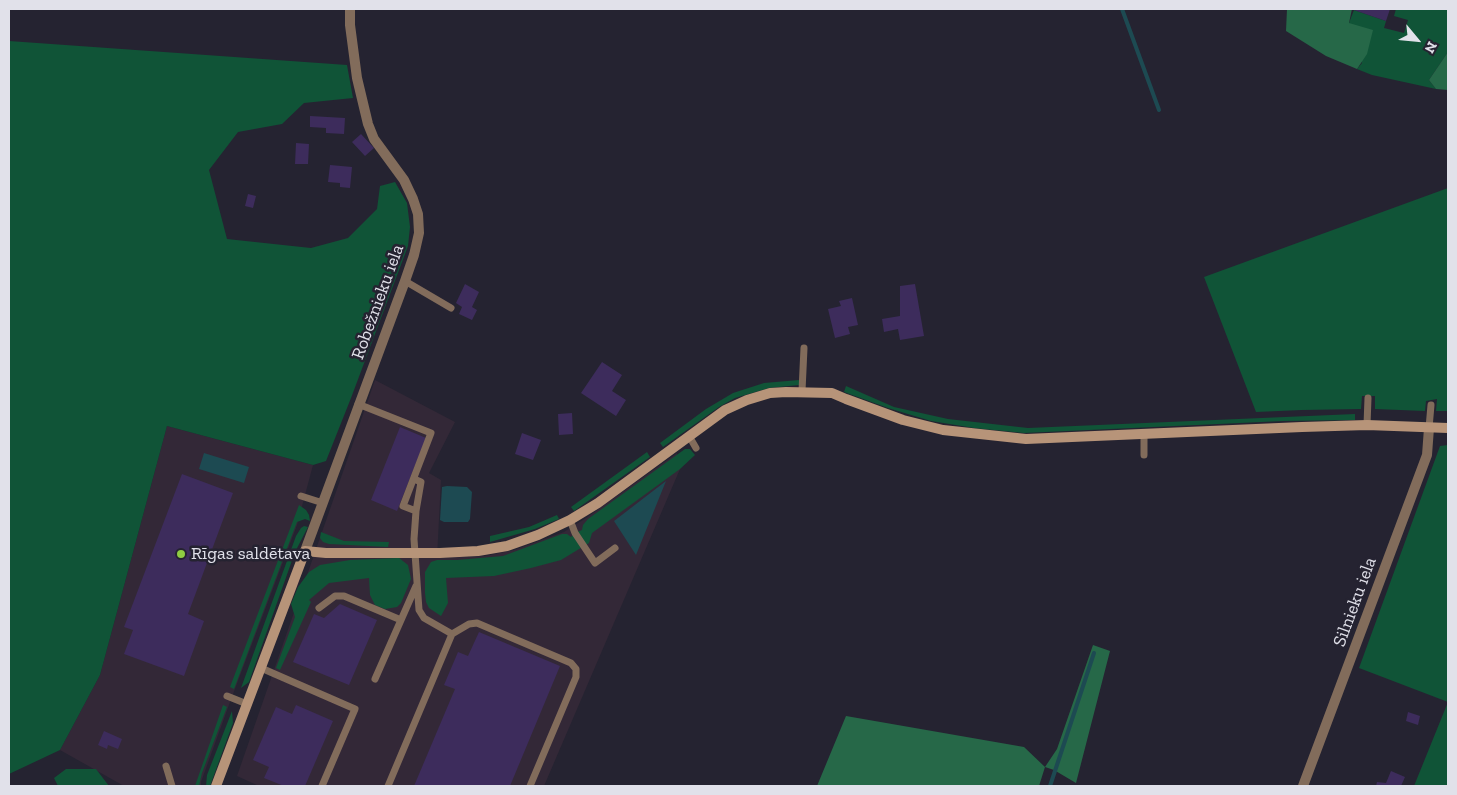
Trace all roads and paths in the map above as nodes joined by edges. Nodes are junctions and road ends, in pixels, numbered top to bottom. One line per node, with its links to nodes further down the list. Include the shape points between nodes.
1 (350, 9): 2 (street, Robežnieku iela, via 357,78 368,124 374,139 404,180 418,214 414,255)
2 (405, 281): 3 (lane); 7 (street, Robežnieku iela)
3 (451, 308)
4 (804, 348): 5 (lane)
5 (802, 391): 12 (street, via 832,393 904,420 964,433 1026,439); 13 (street, via 747,400 725,410)
6 (1368, 398): 9 (lane)
7 (358, 404): 16 (lane, via 431,433); 18 (street, Robežnieku iela)
8 (1431, 405): 10 (lane)
9 (1367, 425): 10 (street); 12 (street)
10 (1430, 428): 11 (street); 38 (street, Silnieku iela, via 1427,455)
11 (1448, 428)
12 (1144, 434): 15 (lane)
13 (689, 436): 14 (lane); 20 (street)
14 (696, 448)
15 (1144, 455)
16 (414, 479): 19 (lane, via 421,482); 19 (lane, via 403,506)
17 (301, 496): 18 (lane)
18 (323, 503): 22 (street, Robežnieku iela)
19 (416, 511): 23 (lane)
20 (570, 520): 21 (lane, via 595,563); 23 (street, via 507,546 478,551)
21 (614, 548)
22 (305, 551): 23 (street); 28 (street)
23 (416, 553): 24 (lane)
24 (417, 584): 26 (lane); 27 (lane, via 419,610 424,618)
25 (319, 608): 26 (lane, via 335,596 344,596)
26 (401, 620): 29 (lane)
27 (452, 634): 36 (lane); 37 (lane, via 469,624 478,623 571,663 576,669 576,677)
28 (261, 668): 31 (street); 35 (lane, via 355,709)
29 (375, 679)
30 (227, 696): 31 (lane)
31 (247, 704): 34 (street)
32 (166, 766): 33 (lane)
33 (172, 786)
34 (216, 786)
35 (322, 786)
36 (388, 786)
37 (530, 786)
38 (1302, 786)

